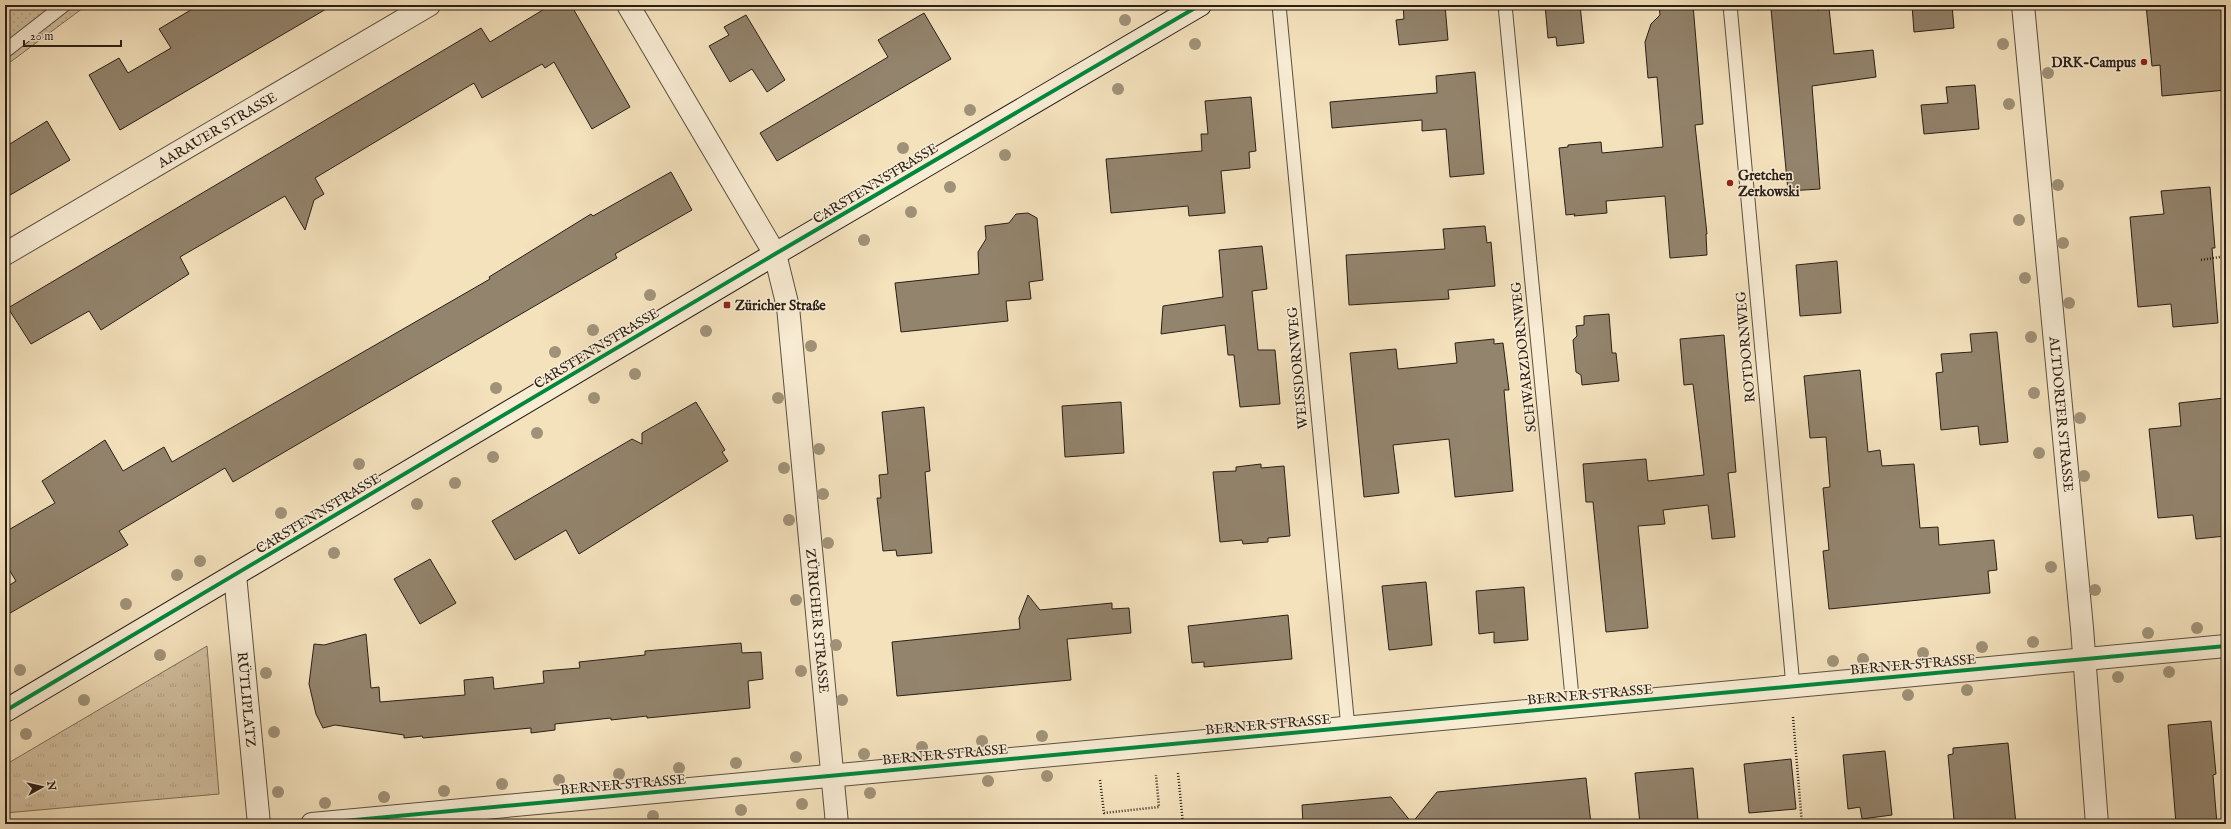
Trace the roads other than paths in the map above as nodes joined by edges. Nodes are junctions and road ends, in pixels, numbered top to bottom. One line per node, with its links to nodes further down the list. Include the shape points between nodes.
1 (64, 5): 9 (lane)
2 (429, 5): 10 (street, AARAUER STRASSE)
3 (628, 5): 11 (street, ZÜRICHER STRASSE)
4 (1200, 5): 11 (street, CARSTENNSTRASSE)
5 (1279, 5): 18 (lane, WEISSDORNWEG)
6 (1505, 5): 16 (lane, SCHWARZDORNWEG)
7 (1730, 5): 15 (lane, ROTDORNWEG)
8 (2023, 5): 14 (street, ALTDORFER STRASSE)
9 (5, 51)
10 (5, 254)
11 (775, 254): 12 (street, CARSTENNSTRASSE); 19 (street, ZÜRICHER STRASSE, via 788,307)
12 (235, 575): 17 (street, CARSTENNSTRASSE); 20 (street, RÜTLIPLATZ)
13 (2226, 646): 14 (street, BERNER STRASSE)
14 (2084, 658): 15 (street, BERNER STRASSE); 23 (street, ALTDORFER STRASSE)
15 (1793, 686): 16 (street, BERNER STRASSE)
16 (1573, 707): 18 (street, BERNER STRASSE)
17 (5, 711)
18 (1348, 728): 19 (street, BERNER STRASSE)
19 (832, 776): 21 (street, BERNER STRASSE); 22 (street, ZÜRICHER STRASSE)
20 (259, 824)
21 (312, 824)
22 (837, 824)
23 (2097, 824)

